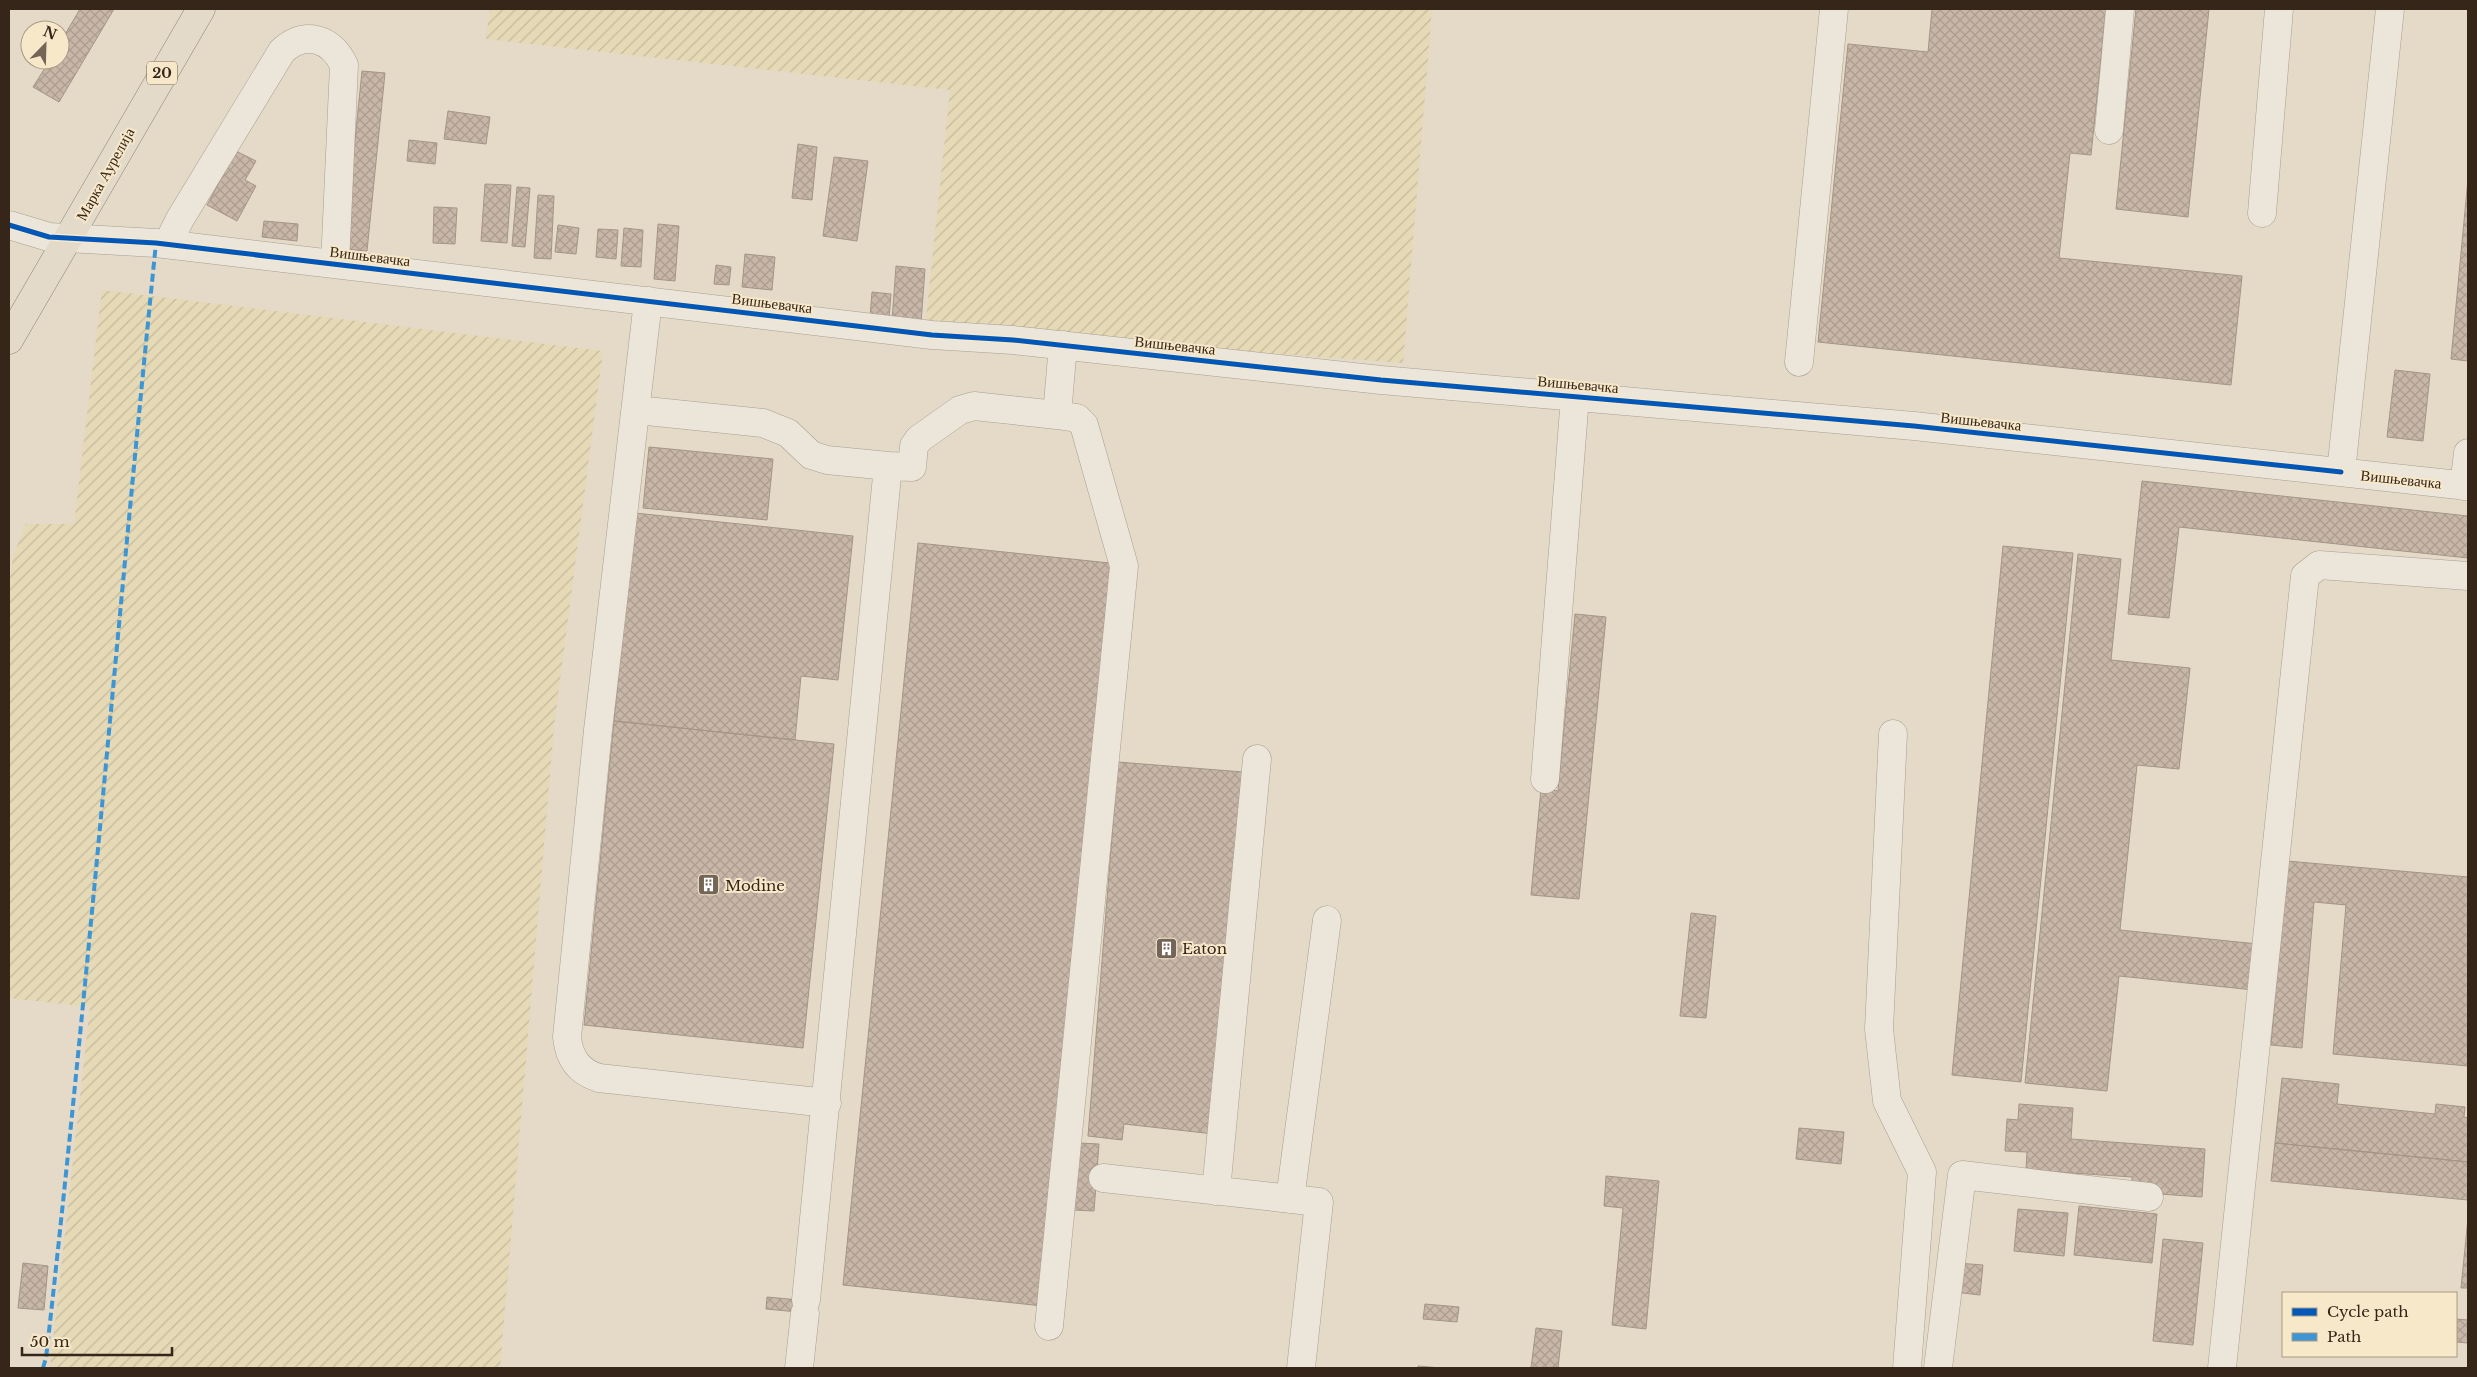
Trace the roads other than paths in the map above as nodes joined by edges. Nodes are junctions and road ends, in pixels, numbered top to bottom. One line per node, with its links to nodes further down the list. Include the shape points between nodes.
1 (201, 9): 9 (main road, Марка Аурелија / 20)
2 (1834, 9): 15 (street)
3 (2120, 9): 6 (street)
4 (2279, 9): 7 (street)
5 (2390, 9): 21 (street)
6 (2109, 130)
7 (2262, 213)
8 (9, 225): 9 (street, Вишњевачка, via 49,237)
9 (69, 238): 10 (street, Вишњевачка); 13 (main road, Марка Аурелија / 20)
10 (172, 245): 11 (street, Вишњевачка); 11 (street, via 173,233 180,219 282,51 297,41 315,40 333,48 344,65)
11 (335, 264): 12 (street, Вишњевачка)
12 (648, 300): 14 (street, Вишњевачка, via 932,335); 17 (street)
13 (9, 340)
14 (1063, 345): 16 (street, Вишњевачка, via 1381,380); 18 (street)
15 (1799, 362)
16 (1575, 397): 21 (street, Вишњевачка, via 1914,426); 26 (street)
17 (637, 410): 20 (street, via 763,423 788,433 811,455 827,460); 28 (street, via 598,730 568,1047 576,1063 599,1078)
18 (1057, 415): 20 (street, via 974,406 960,410 919,439 914,446 912,467); 33 (street, via 1077,418 1084,424 1124,566)
19 (2468, 453): 22 (street)
20 (888, 466): 28 (street)
21 (2341, 472): 22 (street, Вишњевачка)
22 (2466, 486)
23 (2468, 576): 38 (street, via 2319,565 2305,576)
24 (1893, 734): 36 (street, via 1879,1029 1887,1100 1922,1172)
25 (1257, 759): 30 (street)
26 (1545, 779)
27 (1327, 920): 32 (street)
28 (827, 1103): 34 (street)
29 (1103, 1178): 30 (street)
30 (1216, 1190): 32 (street)
31 (2149, 1197): 37 (street, via 1962,1175)
32 (1290, 1199): 35 (street, via 1318,1202)
33 (1049, 1326)
34 (799, 1368)
35 (1301, 1368)
36 (1906, 1368)
37 (1938, 1368)
38 (2222, 1368)

